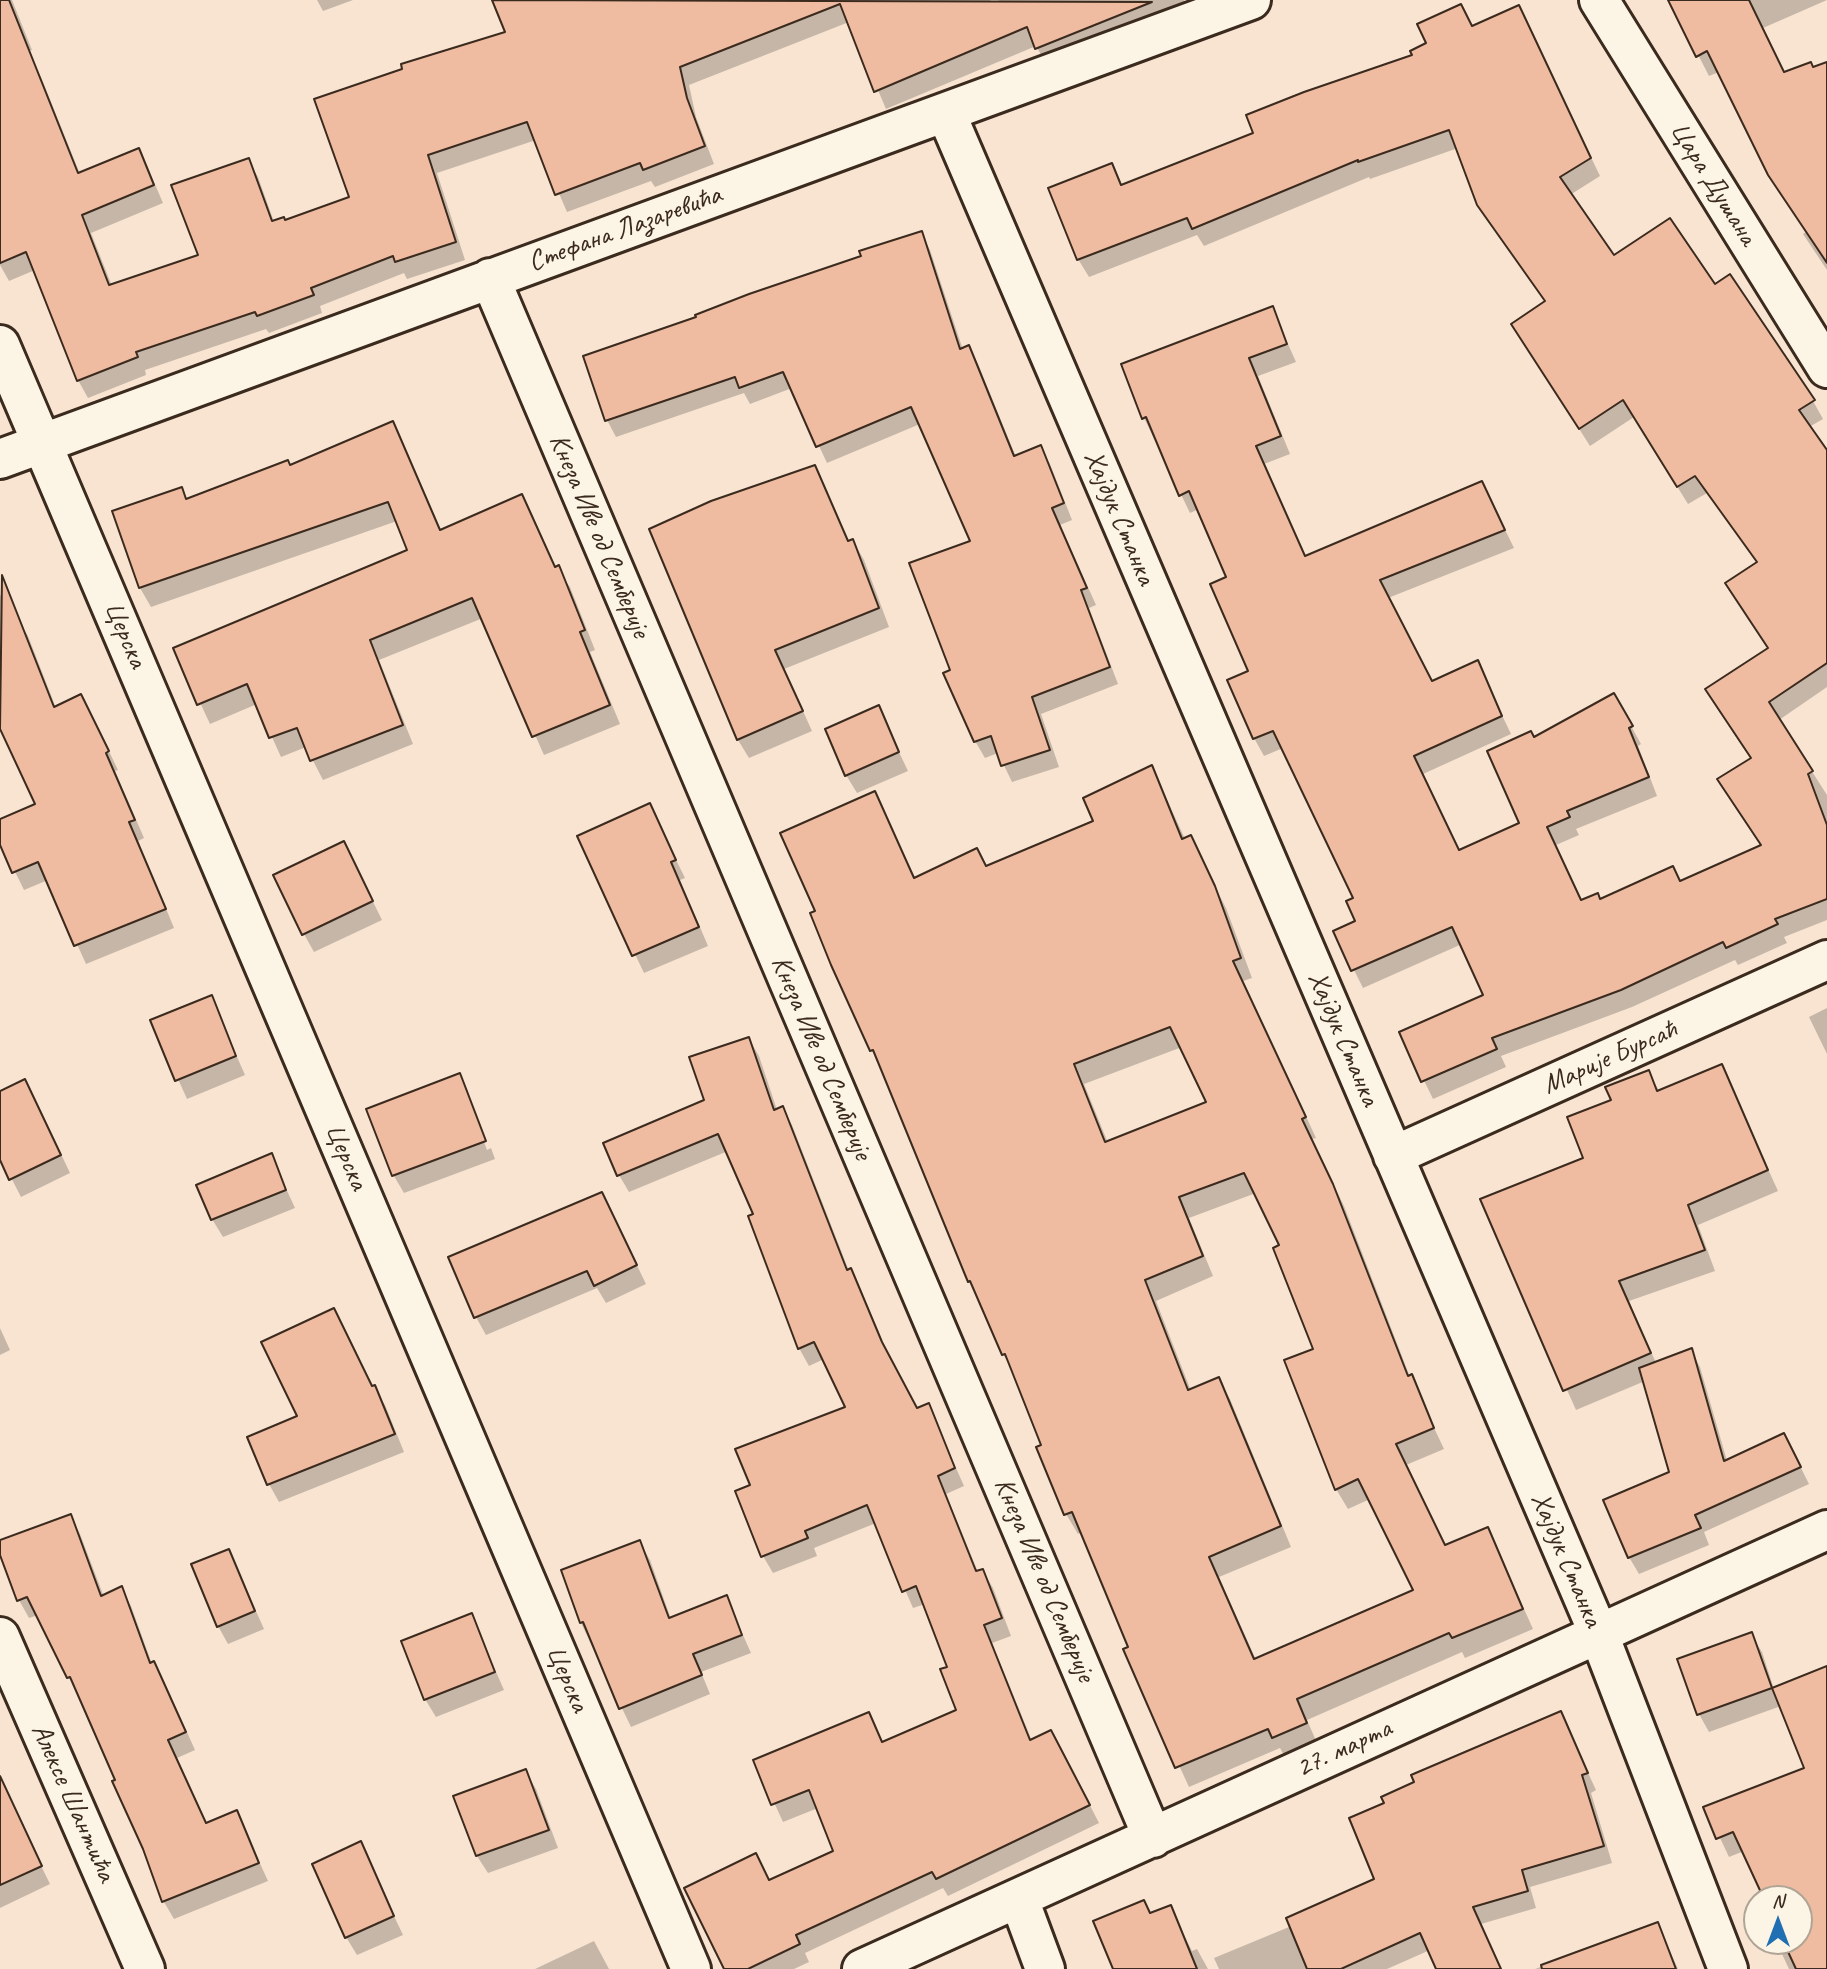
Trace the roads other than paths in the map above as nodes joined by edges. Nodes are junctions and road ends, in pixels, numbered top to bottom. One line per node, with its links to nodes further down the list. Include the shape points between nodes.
1 (1251, 0): 3 (street, Стефана Лазаревића)
2 (1599, 0): 6 (street, Цара Душана)
3 (946, 113): 4 (street, Стефана Лазаревића); 10 (street, Хајдук Станка)
4 (490, 278): 7 (street, Стефана Лазаревића); 14 (street, Кнеза Иве од Семберије)
5 (0, 345): 7 (street, Церска)
6 (1827, 368)
7 (43, 442): 8 (street, Стефана Лазаревића); 17 (street, Церска)
8 (0, 459)
9 (1827, 960): 10 (street, Марије Бурсаћ)
10 (1393, 1156): 12 (street, Хајдук Станка)
11 (1827, 1530): 12 (street, 27. марта)
12 (1598, 1632): 14 (street, 27. марта); 20 (street, Хајдук Станка)
13 (0, 1637): 16 (street, Алексе Шантића)
14 (1153, 1838): 15 (street, 27. марта)
15 (1019, 1899): 18 (street, 27. марта); 19 (street)
16 (145, 1969)
17 (691, 1969)
18 (862, 1969)
19 (1045, 1969)
20 (1728, 1969)

